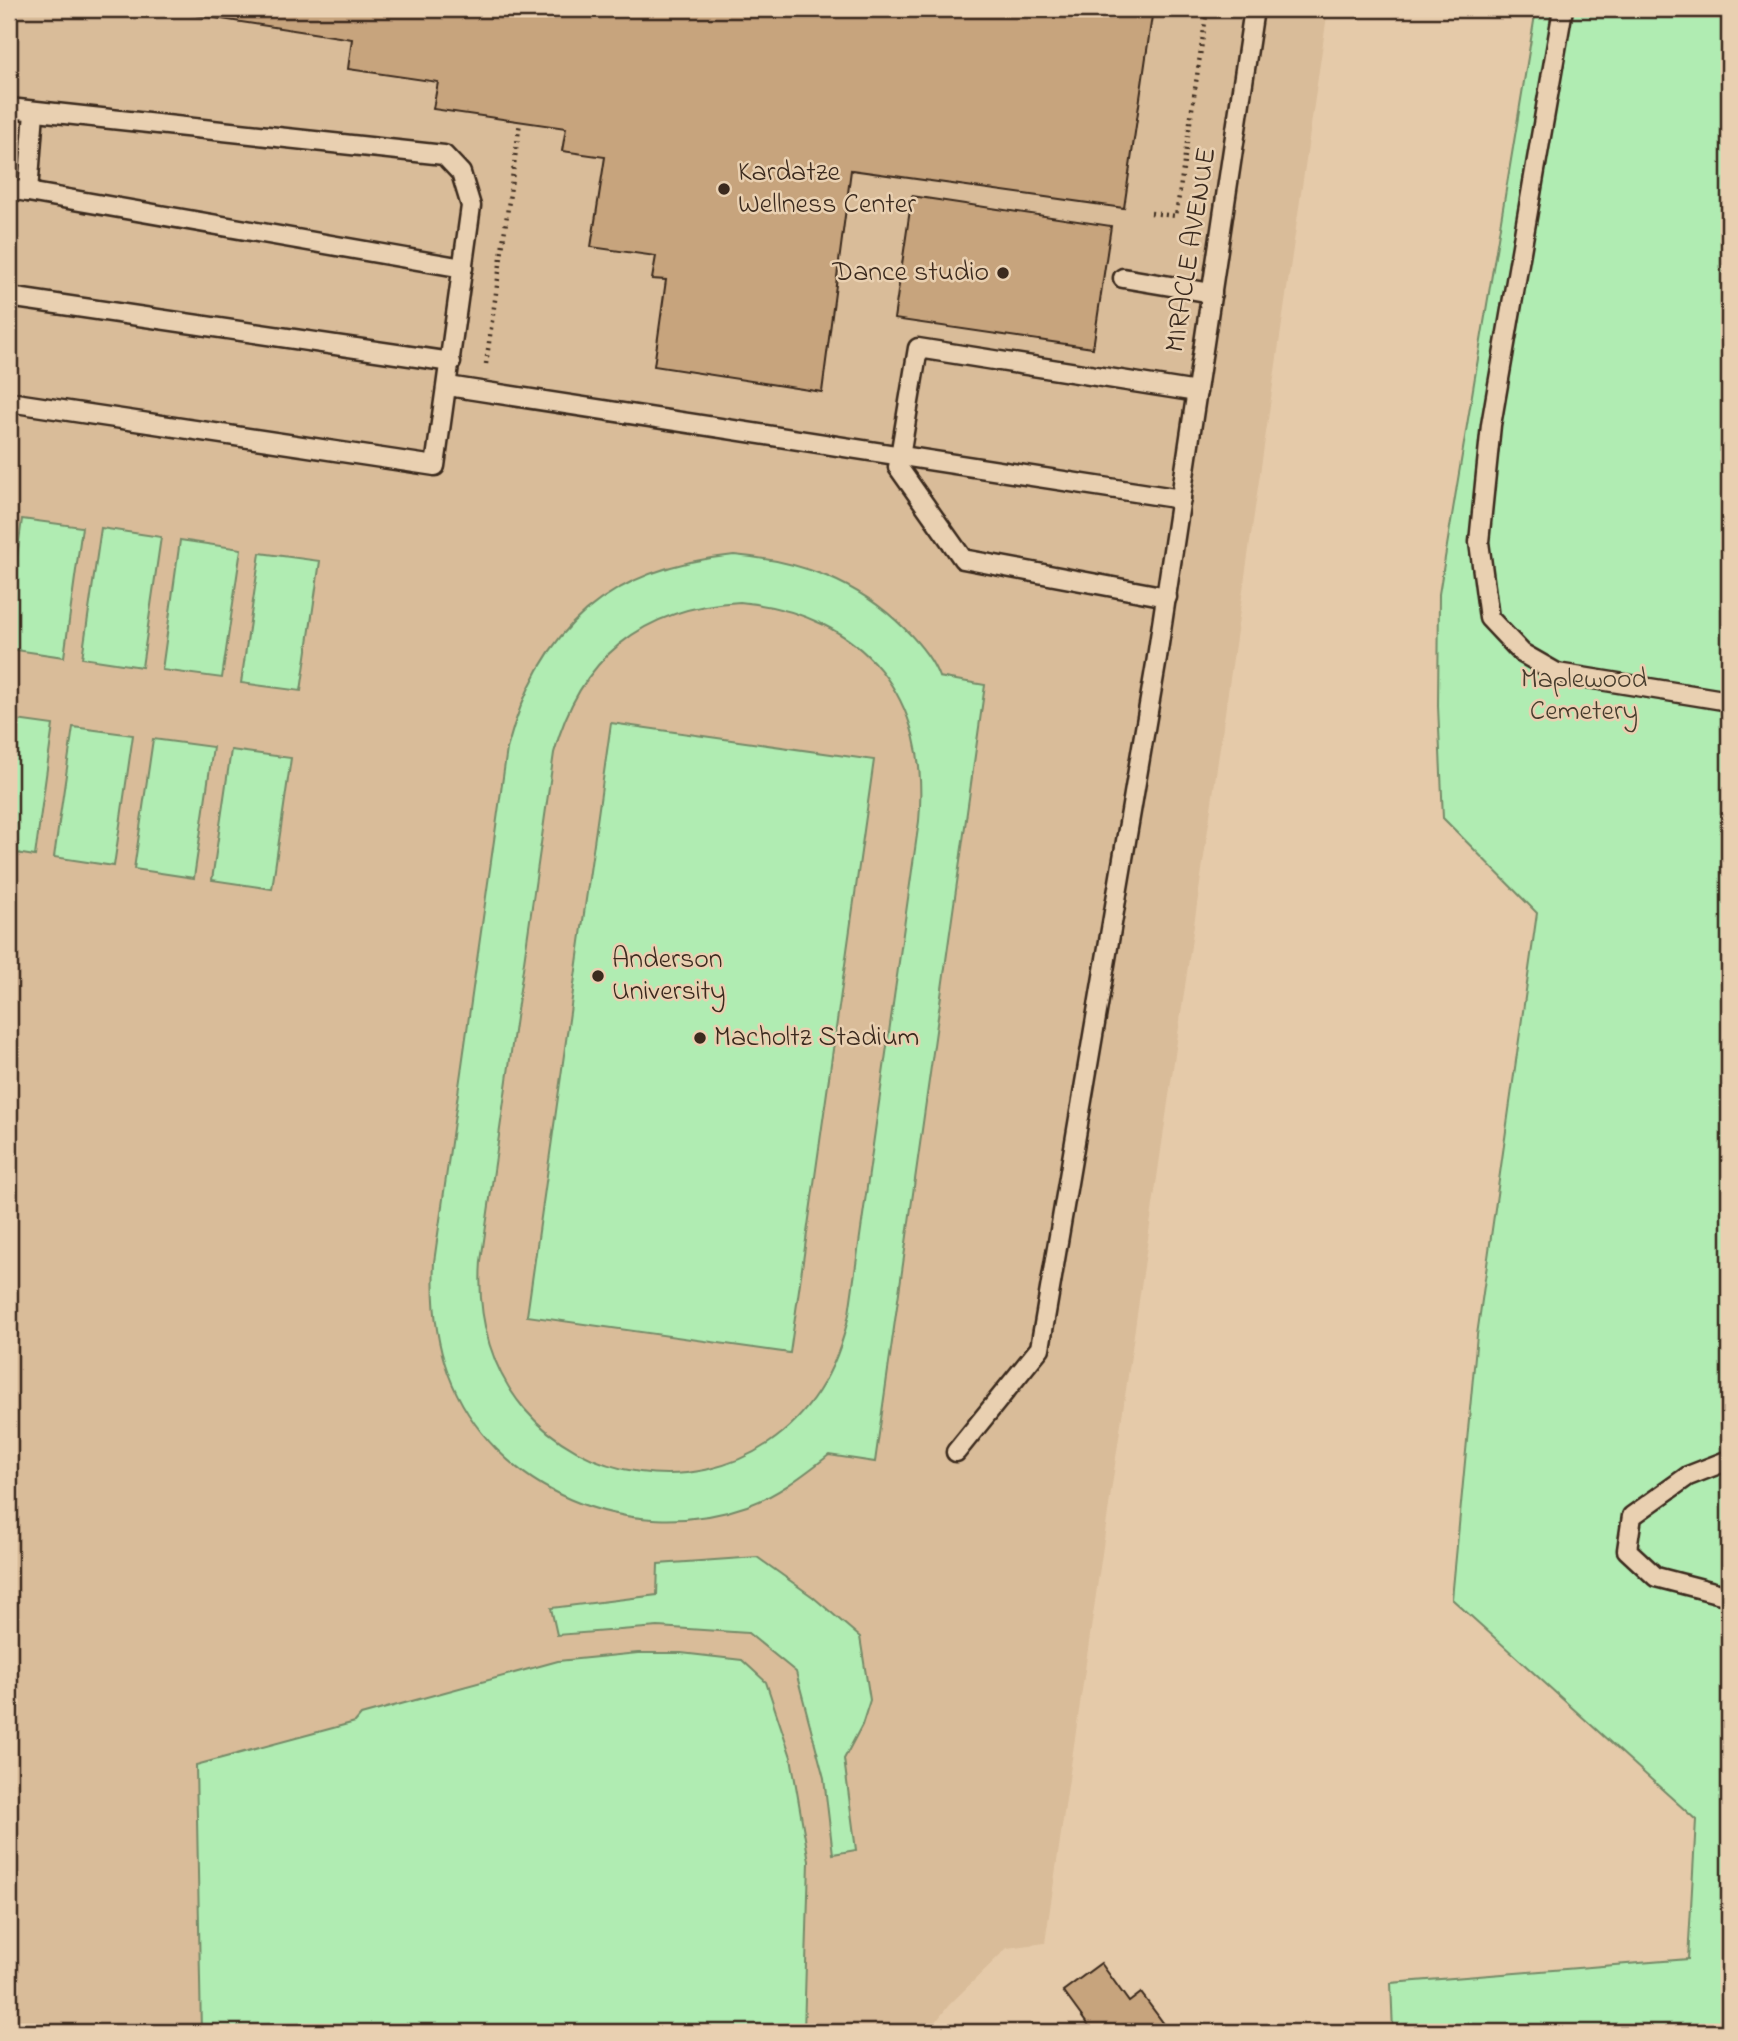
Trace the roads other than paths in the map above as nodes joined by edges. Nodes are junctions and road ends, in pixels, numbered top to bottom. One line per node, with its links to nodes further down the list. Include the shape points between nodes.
1 (1254, 9): 9 (lane, MIRACLE AVENUE)
2 (1563, 9): 18 (lane, via 1491,425 1479,542 1489,618 1522,653 1557,673)
3 (9, 108): 4 (lane)
4 (34, 112): 6 (lane); 7 (lane, via 444,155 461,173 471,206)
5 (9, 189): 6 (lane)
6 (28, 192): 7 (lane)
7 (463, 268): 11 (lane)
8 (1124, 278): 9 (lane)
9 (1212, 293): 13 (lane, MIRACLE AVENUE)
10 (9, 297): 11 (lane)
11 (451, 362): 12 (lane)
12 (448, 386): 14 (lane, via 435,466); 15 (lane)
13 (1197, 392): 15 (lane, via 918,348); 16 (lane, MIRACLE AVENUE)
14 (9, 402)
15 (900, 456): 16 (lane); 17 (lane, via 898,467 963,559)
16 (1181, 499): 17 (lane, MIRACLE AVENUE)
17 (1167, 597): 19 (lane, MIRACLE AVENUE, via 1040,1348)
18 (1729, 701)
19 (956, 1452)
20 (1729, 1460): 21 (lane, via 1688,1476 1632,1516 1627,1550 1656,1577)
21 (1729, 1596)

